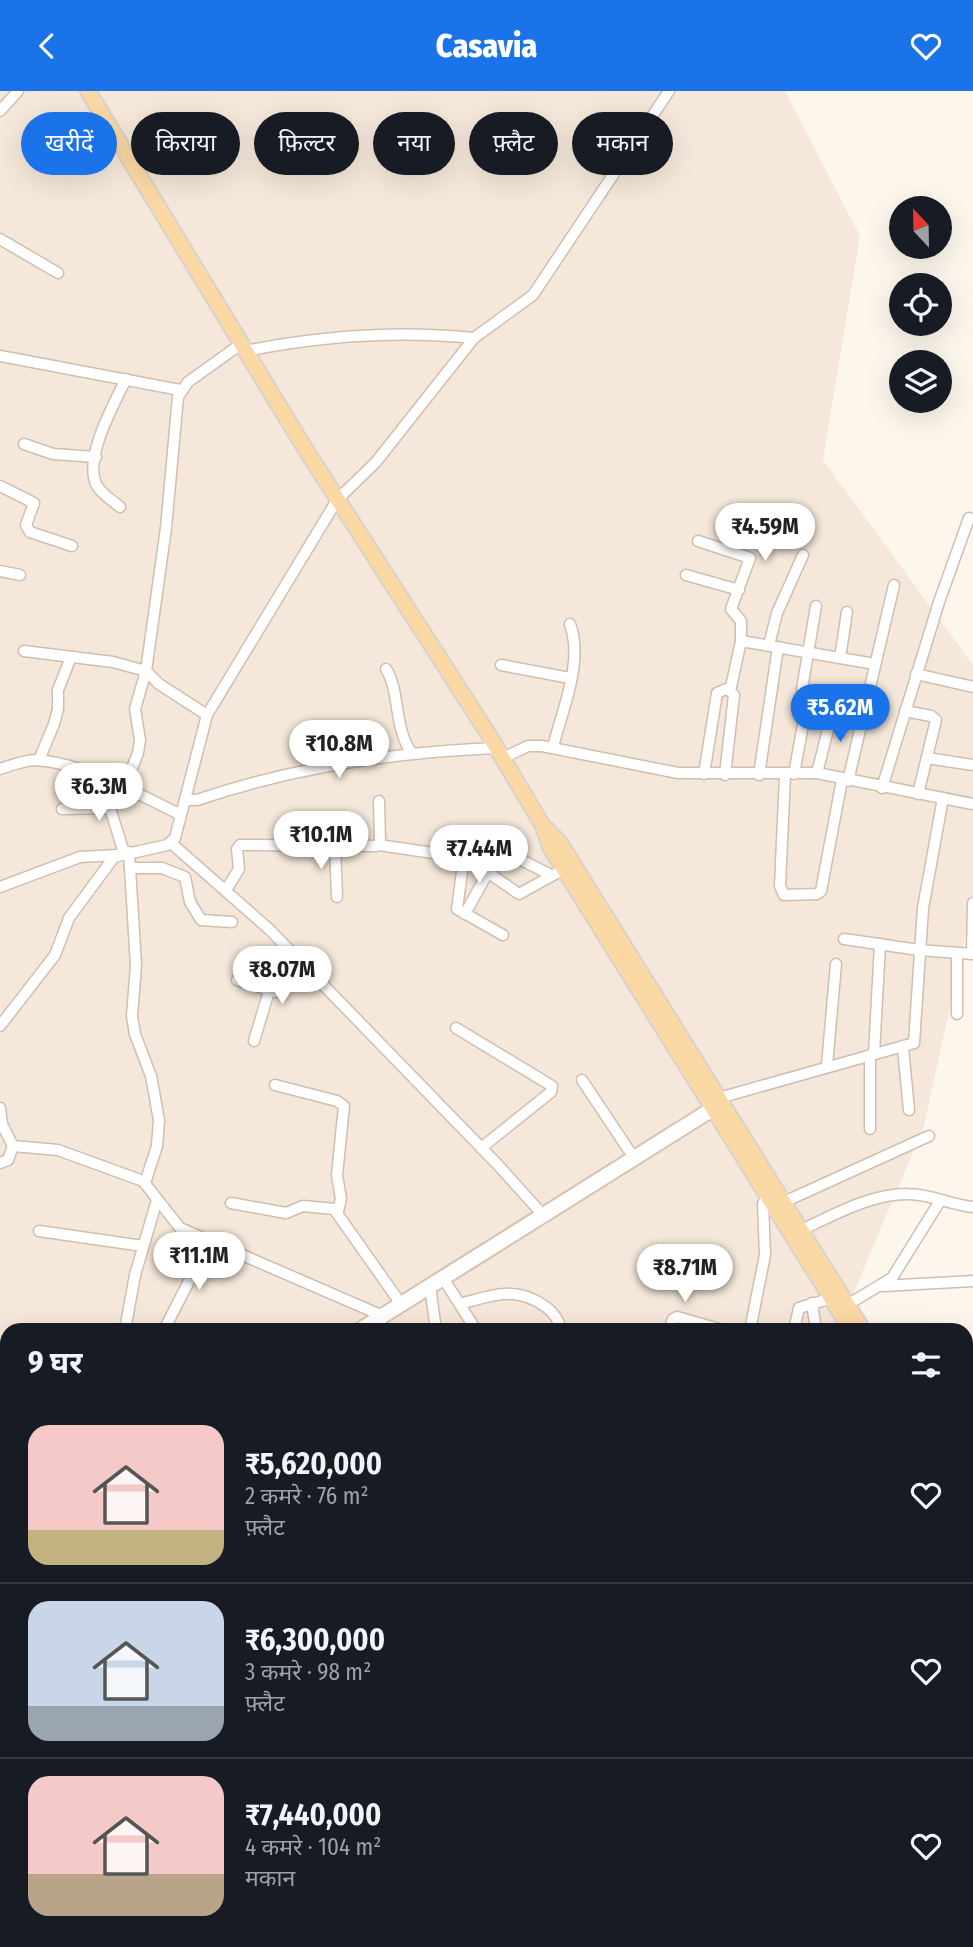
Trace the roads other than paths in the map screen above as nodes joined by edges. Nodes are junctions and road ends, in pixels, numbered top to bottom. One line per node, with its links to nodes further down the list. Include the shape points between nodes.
1 (18, 91): 4 (street)
2 (88, 91): 8 (main road)
3 (669, 91): 7 (street, via 544,281 519,308)
4 (0, 111)
5 (0, 239): 6 (street)
6 (58, 274)
7 (474, 338): 8 (street, via 382,334); 15 (street, via 383,454)
8 (243, 347): 11 (street); 15 (main road)
9 (0, 356): 10 (street)
10 (126, 379): 11 (street); 13 (street, via 104,425)
11 (180, 390): 38 (street)
12 (24, 444): 13 (street, via 53,454)
13 (96, 457): 16 (street, via 97,486)
14 (0, 486): 19 (street, via 34,503 26,525 30,532)
15 (337, 500): 45 (street); 48 (main road)
16 (120, 507)
17 (969, 518): 39 (street)
18 (698, 541): 25 (street, via 748,556)
19 (72, 545)
20 (803, 555): 30 (street, via 777,613)
21 (0, 571): 22 (street)
22 (20, 575)
23 (686, 575): 25 (street)
24 (894, 585): 35 (street)
25 (739, 590): 29 (street, via 731,612 741,621)
26 (816, 605): 32 (street)
27 (847, 613): 34 (street)
28 (570, 624): 40 (street, via 576,647)
29 (741, 641): 30 (street); 42 (street)
30 (774, 646): 32 (street); 57 (street)
31 (24, 651): 33 (street)
32 (808, 652): 34 (street); 58 (street, via 802,689 808,697)
33 (71, 657): 38 (street); 50 (street, via 58,690 54,724)
34 (840, 658): 35 (street)
35 (875, 664): 59 (street)
36 (500, 665): 40 (street)
37 (386, 669): 47 (street)
38 (145, 671): 45 (street); 61 (street, via 135,709 138,753)
39 (916, 674): 41 (street); 44 (street)
40 (570, 678): 46 (street)
41 (973, 687)
42 (729, 690): 55 (street, via 717,693); 56 (street, via 734,695)
43 (834, 706): 54 (street)
44 (905, 711): 49 (street, via 936,720); 60 (street)
45 (207, 715): 64 (street)
46 (553, 747): 48 (street, via 528,746); 55 (street, via 658,771)
47 (411, 752): 48 (street); 64 (street, via 300,771)
48 (499, 753): 69 (main road)
49 (927, 758): 52 (street); 62 (street)
50 (39, 760): 53 (street); 61 (street)
51 (0, 761): 53 (street)
52 (973, 765)
53 (5, 767)
54 (817, 773): 58 (street); 59 (street)
55 (704, 774): 56 (street)
56 (725, 775): 57 (street)
57 (759, 775): 58 (street)
58 (790, 775): 59 (street, via 780,885 784,895 821,891)
59 (845, 781): 60 (street)
60 (877, 787): 62 (street)
61 (124, 788): 68 (street)
62 (918, 794): 63 (street)
63 (943, 798): 66 (street); 87 (street)
64 (185, 800): 68 (street)
65 (379, 801): 72 (street)
66 (973, 804)
67 (62, 809): 73 (street, via 110,808)
68 (181, 815): 70 (street)
69 (543, 826): 76 (main road); 103 (main road, via 560,843)
70 (171, 843): 73 (street); 79 (street)
71 (335, 845): 72 (street); 79 (street, via 240,845 239,869); 80 (street)
72 (379, 845): 74 (street)
73 (124, 853): 75 (street); 78 (street, via 83,856); 95 (street, via 69,918 55,955)
74 (466, 857): 76 (street, via 480,839); 77 (street); 82 (street, via 456,899 457,909)
75 (130, 868): 83 (street, via 162,868 185,877 190,902 201,920); 112 (street, via 136,965 132,1016 159,1120 157,1146)
76 (557, 872): 77 (street, via 522,894); 103 (main road)
77 (488, 873): 82 (street)
78 (0, 887)
79 (226, 890): 91 (street)
80 (337, 897)
81 (973, 902): 89 (street)
82 (465, 914): 84 (street)
83 (232, 922)
84 (503, 935)
85 (844, 939): 86 (street)
86 (880, 944): 87 (street); 99 (street)
87 (919, 950): 88 (street); 98 (street, via 915,1040)
88 (957, 953): 89 (street); 94 (street)
89 (973, 954)
90 (836, 964): 100 (street)
91 (313, 976): 93 (street, via 304,986 287,978 277,992); 109 (street)
92 (237, 980): 93 (street)
93 (269, 991): 97 (street)
94 (957, 1014)
95 (0, 1026)
96 (456, 1028): 109 (street, via 552,1086 551,1092)
97 (254, 1041)
98 (903, 1048): 99 (street); 105 (street)
99 (872, 1054): 100 (street); 106 (street)
100 (827, 1065): 103 (street)
101 (582, 1080): 110 (street)
102 (275, 1085): 119 (street, via 344,1106)
103 (718, 1103): 110 (main road); 113 (main road)
104 (0, 1108): 108 (street)
105 (909, 1110)
106 (870, 1129)
107 (929, 1136): 116 (street)
108 (13, 1146): 111 (street, via 7,1161); 112 (street, via 58,1150)
109 (481, 1148): 120 (street)
110 (634, 1158): 120 (main road)
111 (0, 1163)
112 (145, 1183): 114 (street)
113 (770, 1190): 116 (main road); 129 (main road); 143 (street, via 763,1216 765,1255)
114 (157, 1200): 123 (street, via 173,1224); 124 (street)
115 (940, 1201): 118 (street); 121 (street, via 925,1195 890,1196 843,1210); 128 (street)
116 (784, 1202): 121 (main road)
117 (230, 1203): 119 (street, via 286,1213 303,1206)
118 (973, 1207)
119 (338, 1211): 131 (street)
120 (543, 1215): 125 (main road)
121 (801, 1230): 133 (main road)
122 (39, 1231): 124 (street)
123 (209, 1242): 134 (street); 136 (street)
124 (143, 1246): 135 (street)
125 (443, 1278): 127 (main road); 132 (street)
126 (973, 1281): 128 (street)
127 (430, 1286): 131 (main road); 138 (street)
128 (883, 1286): 133 (street)
129 (832, 1298): 130 (street); 146 (main road)
130 (812, 1303): 144 (street, via 799,1308); 145 (street)
131 (401, 1304): 134 (main road)
132 (460, 1304): 139 (street); 140 (street, via 496,1295 527,1295 551,1311)
133 (848, 1305): 147 (main road)
134 (383, 1316): 137 (main road)
135 (126, 1323)
136 (168, 1323)
137 (372, 1323)
138 (435, 1323)
139 (472, 1323)
140 (557, 1323)
141 (672, 1323): 142 (street, via 677,1317)
142 (698, 1323)
143 (751, 1323)
144 (796, 1323)
145 (815, 1323)
146 (847, 1323)
147 (859, 1323)

